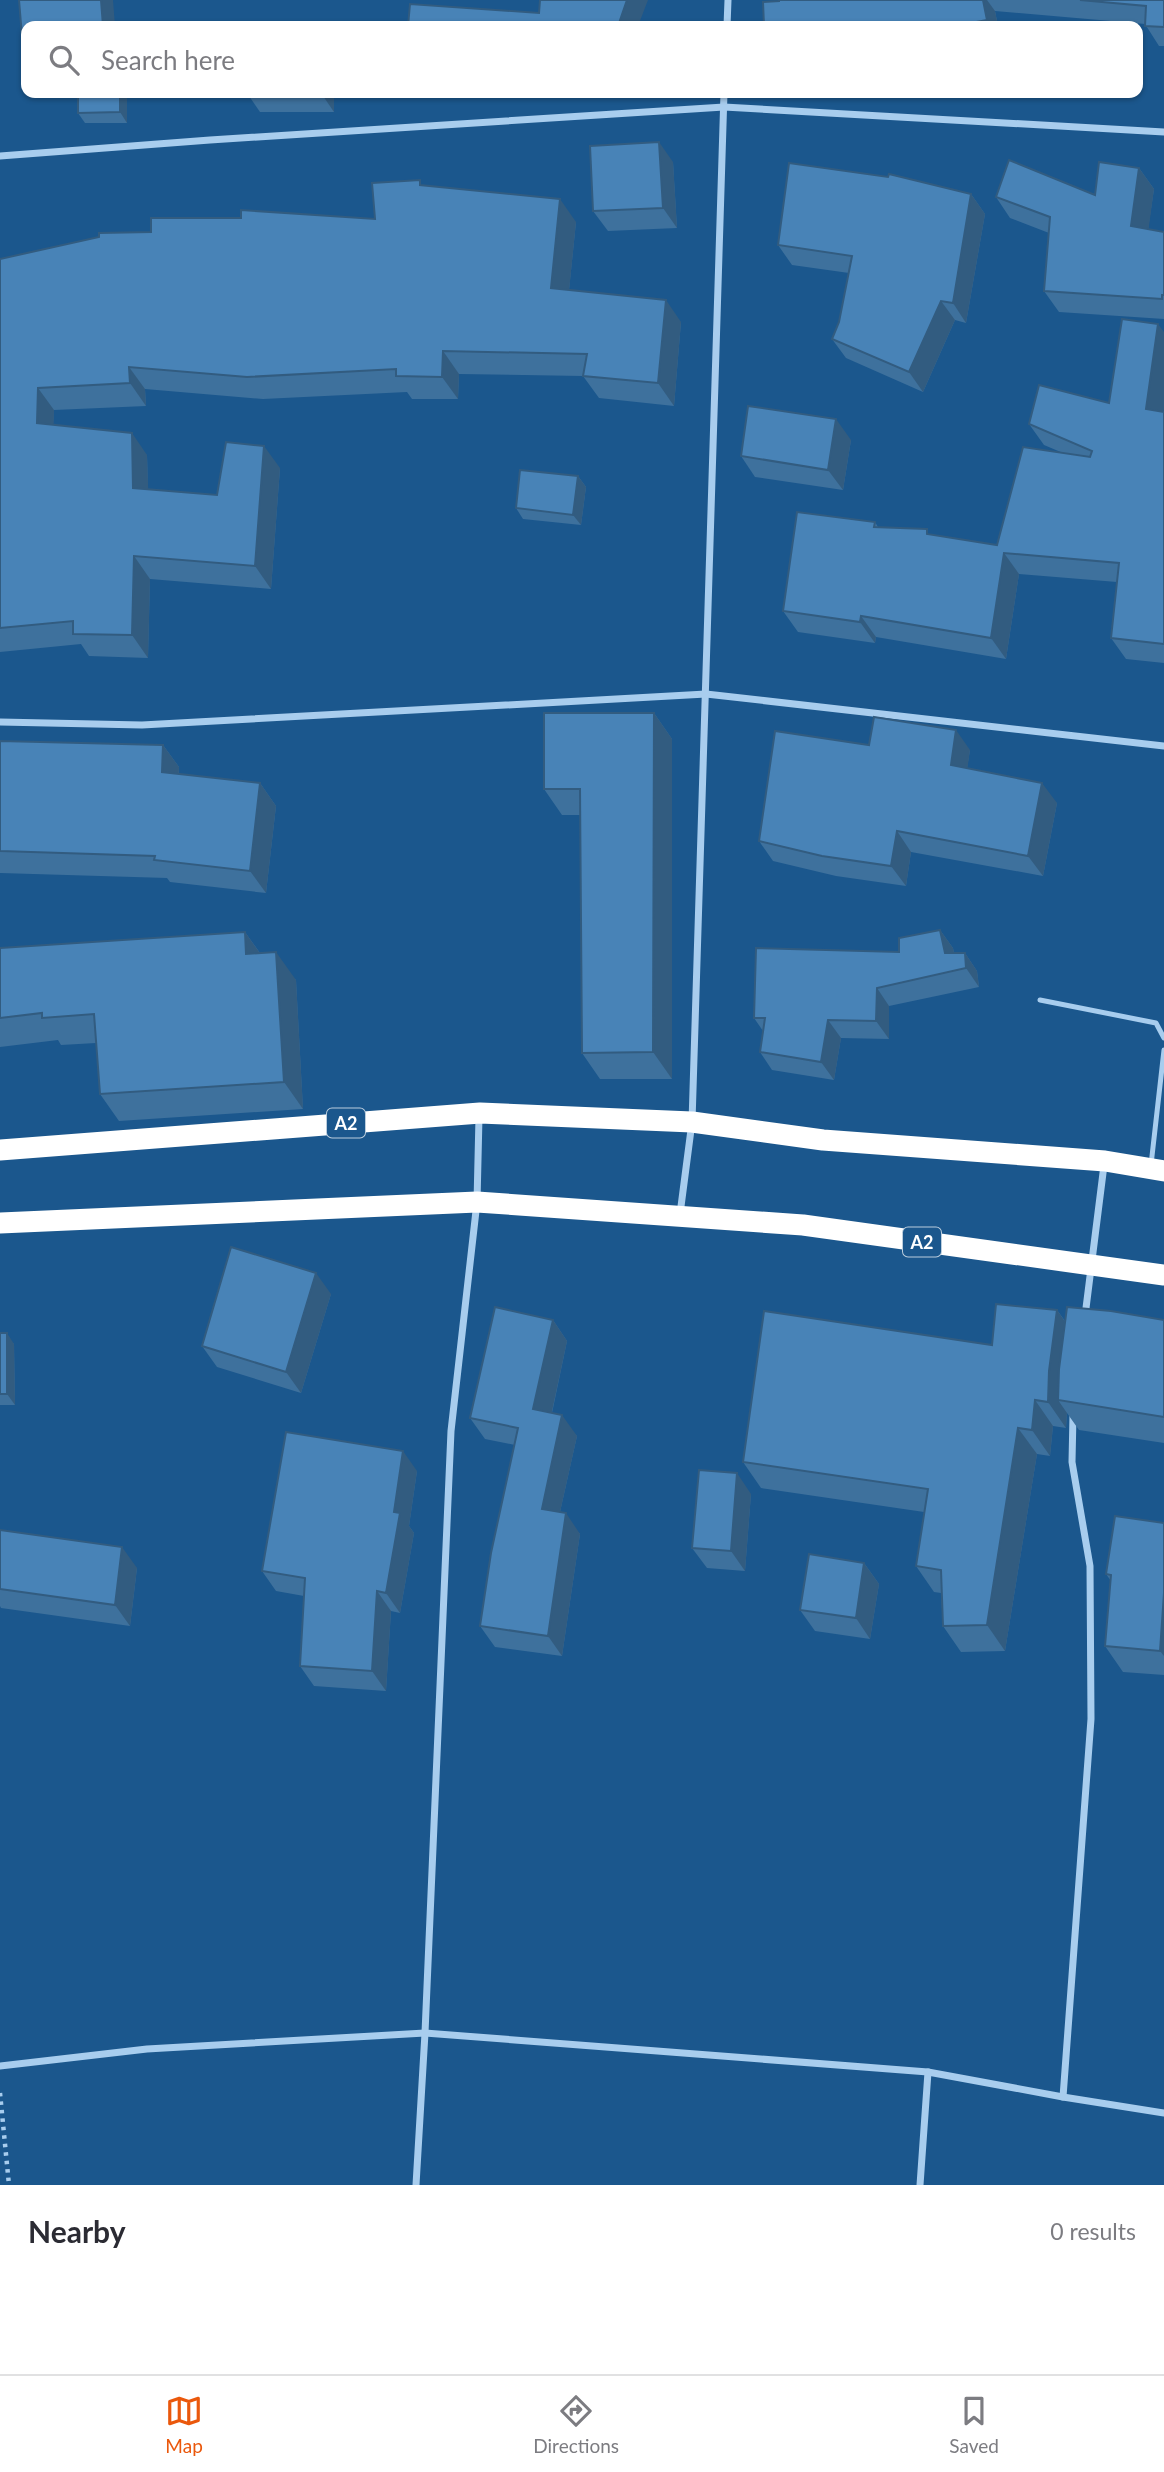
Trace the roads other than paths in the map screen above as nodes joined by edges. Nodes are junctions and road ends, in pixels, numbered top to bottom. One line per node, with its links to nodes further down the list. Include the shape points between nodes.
1 (728, 0): 2 (street)
2 (727, 21)
3 (724, 98): 4 (street)
4 (724, 107): 5 (street); 6 (street); 7 (street)
5 (1164, 132)
6 (0, 156)
7 (706, 694): 8 (street, via 142,725); 9 (street); 14 (street)
8 (0, 722)
9 (1164, 746)
10 (1040, 1000): 11 (lane, via 1156,1023)
11 (1164, 1038)
12 (1164, 1050): 17 (lane)
13 (480, 1113): 14 (highway, A2); 15 (highway, A2); 18 (street)
14 (692, 1122): 16 (highway, A2, via 822,1140); 19 (street)
15 (0, 1150)
16 (1105, 1161): 17 (highway, A2); 21 (street)
17 (1157, 1169)
18 (477, 1202): 19 (highway, A2); 20 (highway, A2); 25 (street, via 452,1431)
19 (680, 1216): 21 (highway, A2, via 803,1225)
20 (0, 1223)
21 (1092, 1265): 22 (highway, A2); 23 (street)
22 (1164, 1275)
23 (1085, 1318)
24 (1073, 1411): 28 (street, via 1072,1462 1090,1566 1091,1719)
25 (425, 2033): 26 (street, via 148,2049); 27 (street); 30 (street)
26 (0, 2066)
27 (928, 2072): 28 (street); 31 (street)
28 (1063, 2097): 29 (street)
29 (1164, 2112)
30 (416, 2185)
31 (920, 2185)

